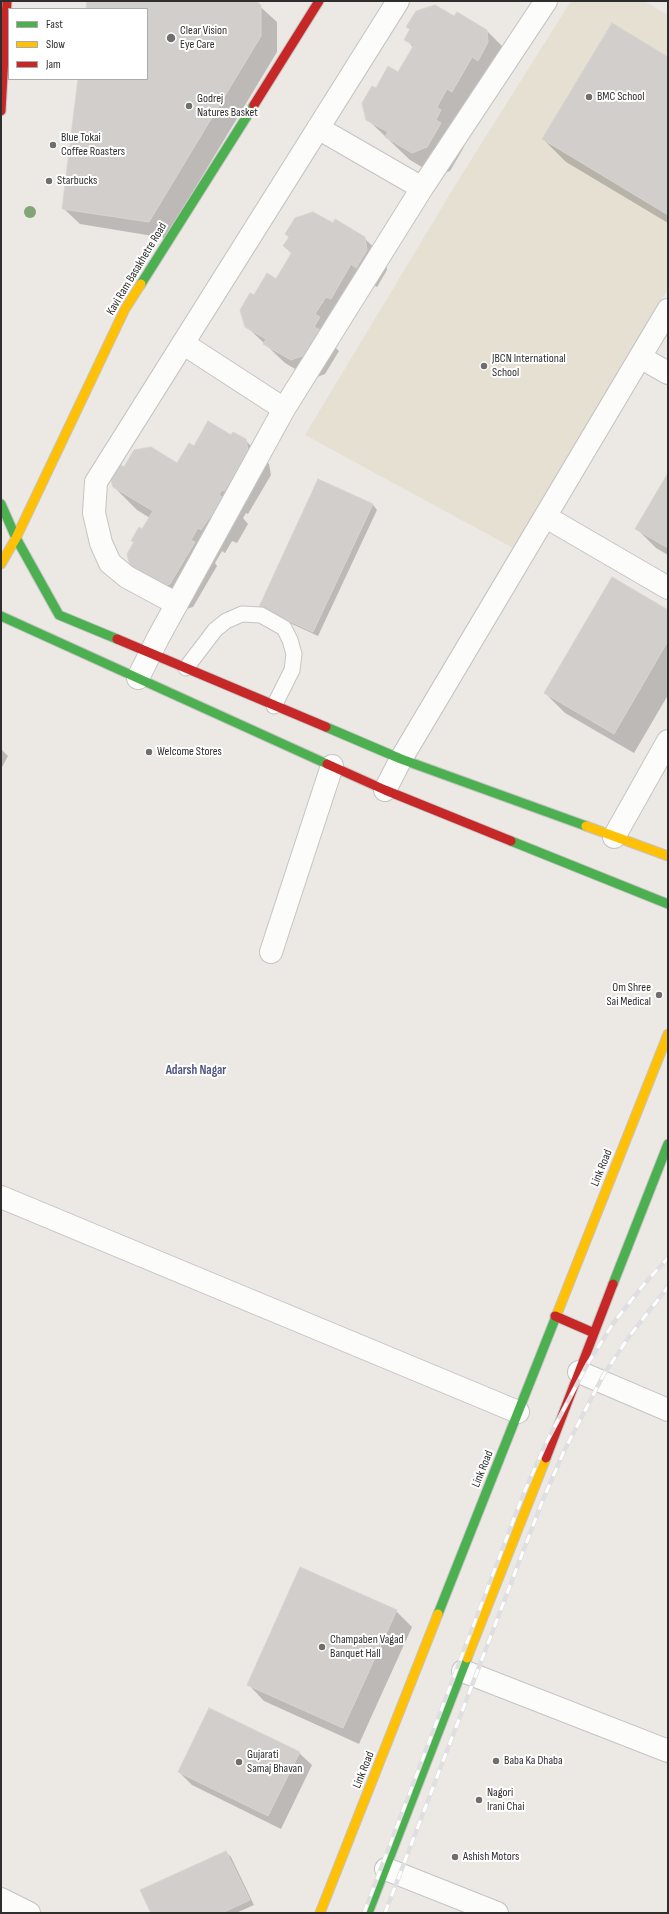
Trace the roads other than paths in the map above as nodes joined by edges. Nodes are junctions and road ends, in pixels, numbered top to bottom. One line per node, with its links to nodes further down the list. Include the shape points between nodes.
1 (7, 1): 5 (main road)
2 (319, 1): 15 (main road, Kavi Ram Basakhetre Road, via 125,309)
3 (398, 1): 6 (street)
4 (546, 1): 7 (street)
5 (1, 111)
6 (318, 128): 7 (street); 9 (street)
7 (422, 188): 12 (street)
8 (668, 310): 10 (street)
9 (184, 344): 12 (street); 18 (street, via 96,482 94,502 101,543 110,563 127,578)
10 (640, 356): 11 (street); 14 (street)
11 (668, 373)
12 (284, 408): 18 (street)
13 (1, 504): 15 (main road)
14 (546, 517): 17 (street); 25 (street)
15 (16, 538): 16 (main road, Kavi Ram Basakhetre Road); 20 (main road, via 60,615)
16 (1, 564)
17 (668, 588)
18 (177, 604): 20 (street)
19 (1, 616): 22 (main road)
20 (150, 654): 21 (main road); 22 (street)
21 (186, 668): 23 (main road); 23 (lane, via 215,630 226,621 242,614 261,615 284,628 294,654 292,670)
22 (138, 678): 26 (main road)
23 (274, 706): 25 (main road)
24 (668, 741): 28 (street)
25 (401, 759): 27 (street); 28 (main road)
26 (332, 766): 27 (main road); 31 (street)
27 (385, 790): 30 (main road)
28 (614, 836): 29 (main road)
29 (668, 856)
30 (668, 904)
31 (271, 952)
32 (668, 1034): 35 (main road, Link Road)
33 (668, 1144): 36 (main road)
34 (1, 1197): 39 (street)
35 (555, 1316): 36 (main road); 39 (main road, Link Road)
36 (594, 1333): 37 (main road)
37 (579, 1372): 38 (street); 40 (main road)
38 (668, 1410)
39 (518, 1412): 45 (main road, Link Road)
40 (463, 1671): 41 (street); 42 (main road)
41 (668, 1751)
42 (386, 1869): 46 (main road); 47 (street)
43 (1, 1899): 44 (street)
44 (29, 1913)
45 (320, 1913)
46 (368, 1913)
47 (497, 1913)

